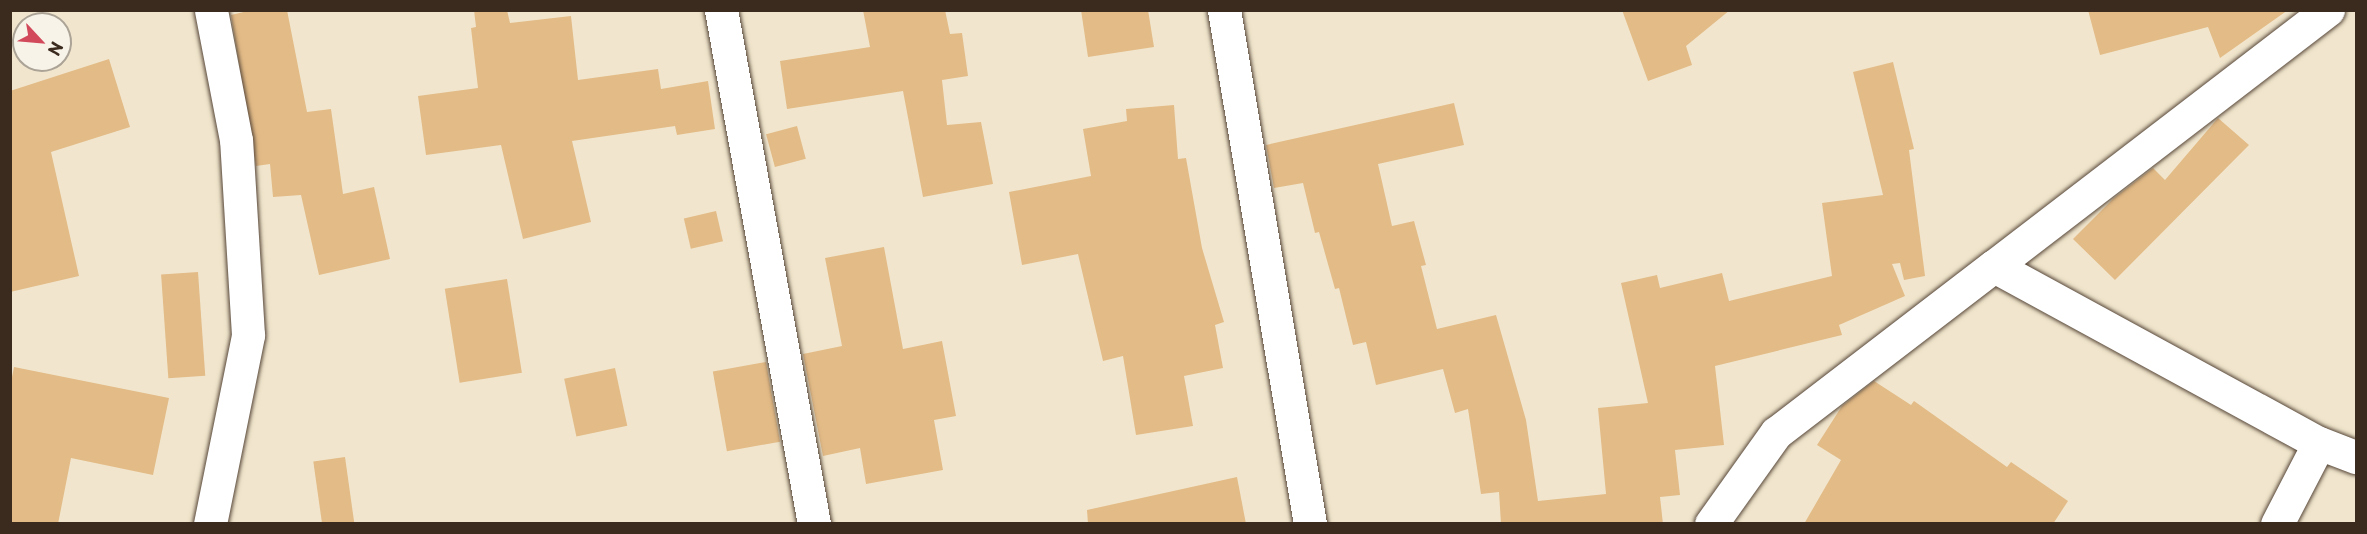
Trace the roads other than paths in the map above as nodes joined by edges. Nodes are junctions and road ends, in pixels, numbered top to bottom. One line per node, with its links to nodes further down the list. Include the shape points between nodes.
1 (211, 10): 8 (street, via 236,140 248,335)
2 (721, 10): 9 (street)
3 (1224, 10): 10 (street)
4 (2328, 10): 5 (street)
5 (1994, 266): 6 (street); 11 (street, via 1776,433)
6 (2319, 442): 7 (street); 12 (street)
7 (2356, 457)
8 (210, 524)
9 (813, 524)
10 (1310, 524)
11 (1710, 524)
12 (2277, 524)

